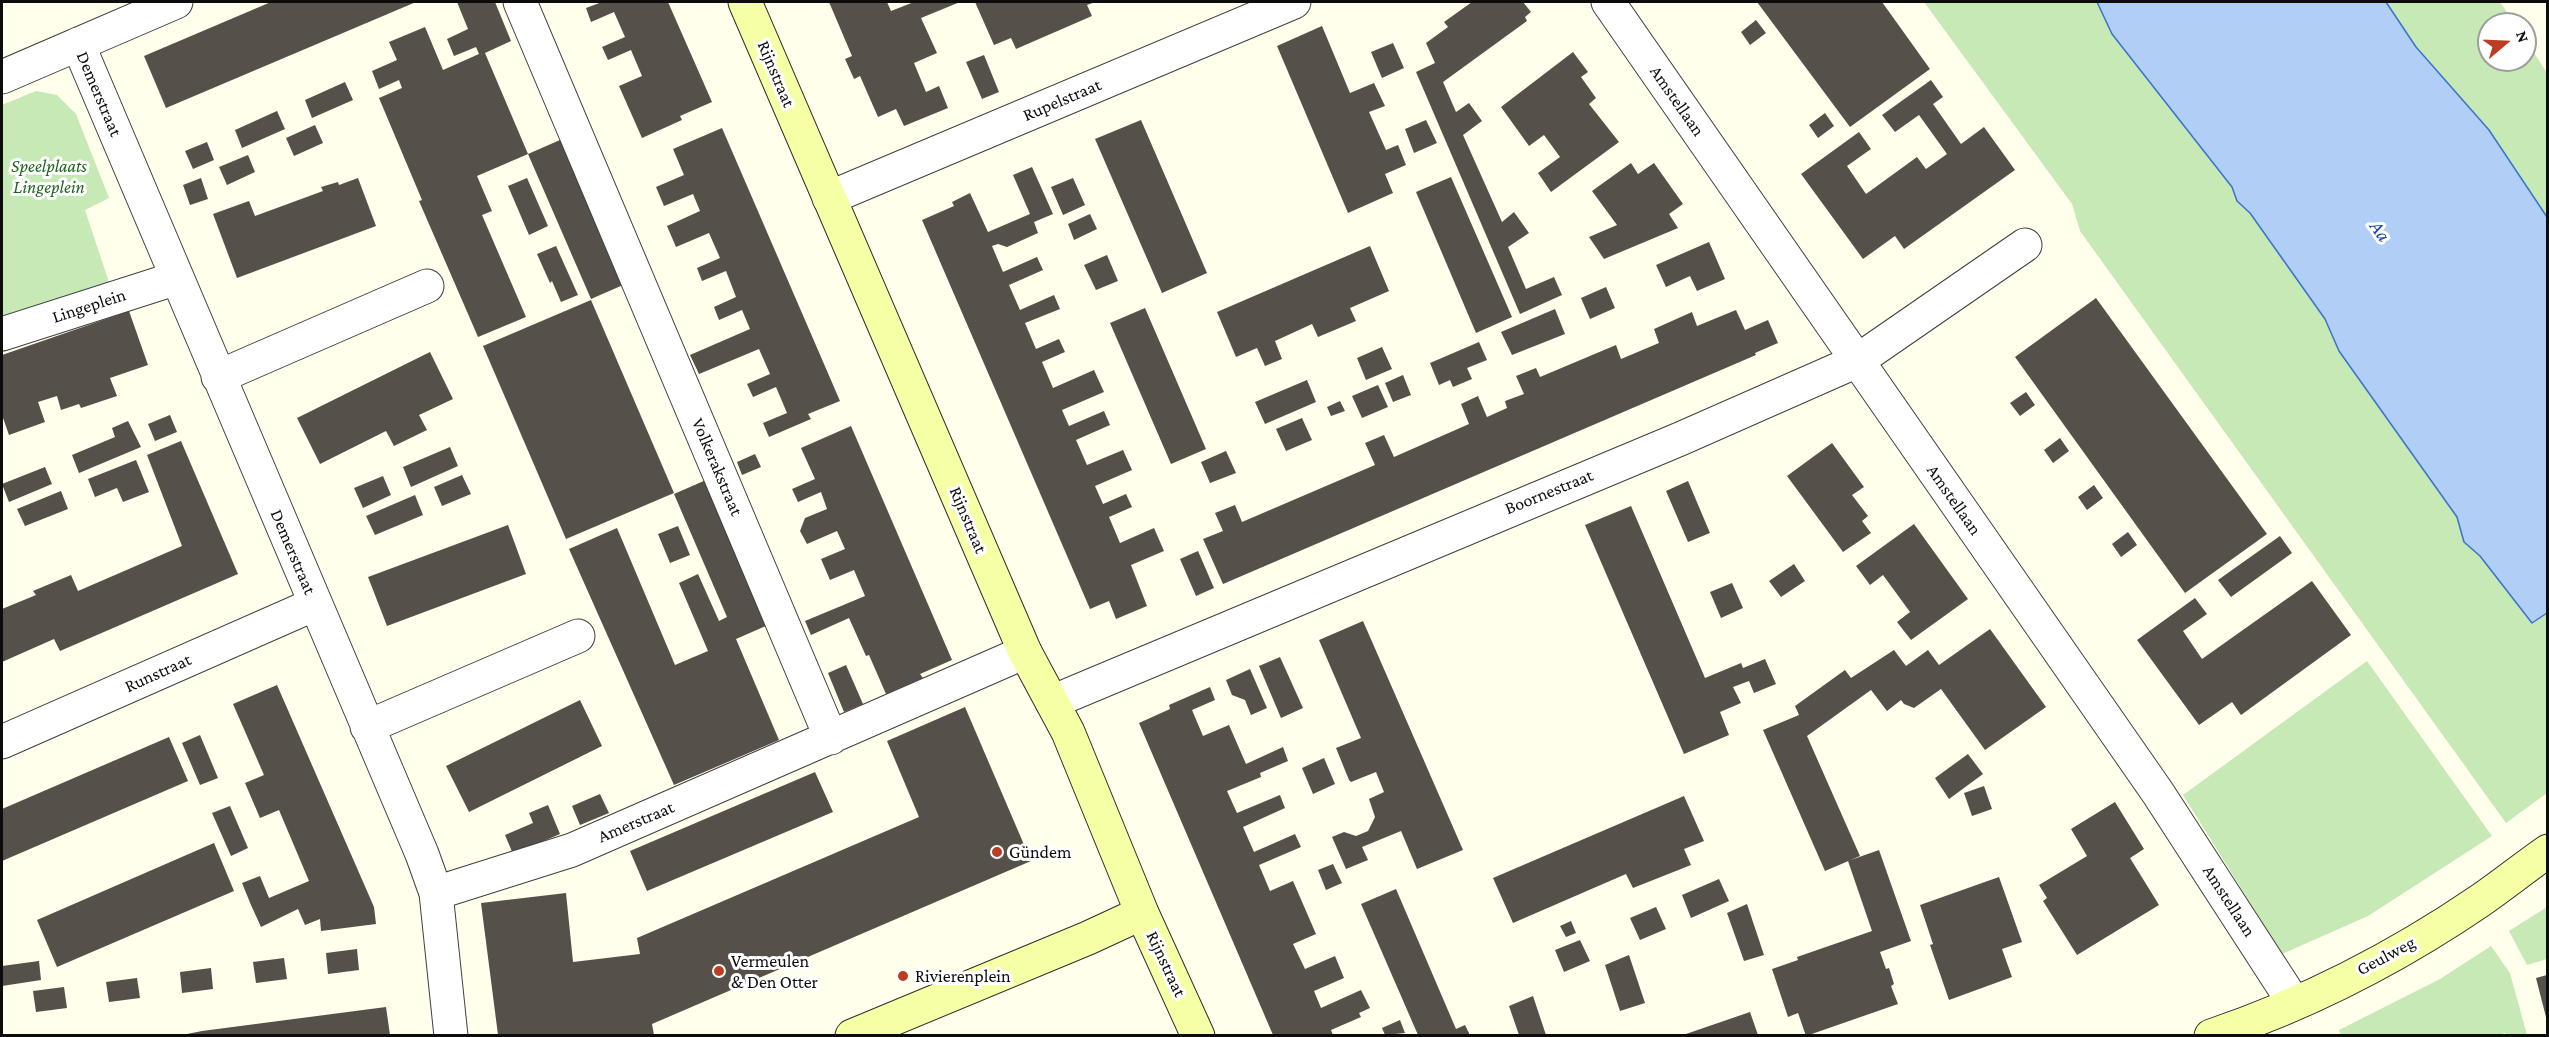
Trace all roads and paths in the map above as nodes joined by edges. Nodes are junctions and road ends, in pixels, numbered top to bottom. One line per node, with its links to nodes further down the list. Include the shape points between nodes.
1 (176, 2): 6 (street)
2 (520, 2): 20 (street, Volkerakstraat)
3 (745, 2): 8 (street, Rijnstraat)
4 (1294, 2): 8 (street, Rupelstraat)
5 (1608, 2): 13 (street, Amstellaan)
6 (78, 45): 7 (street); 10 (street, Demerstraat)
7 (2, 77)
8 (830, 198): 17 (street, Rijnstraat)
9 (2025, 245): 13 (street, Boornestraat)
10 (177, 278): 12 (street, Lingeplein); 14 (street, Demerstraat)
11 (427, 286): 14 (street)
12 (2, 334)
13 (1857, 361): 18 (street, Boornestraat); 25 (street, Amstellaan, via 2158,793)
14 (218, 376): 15 (street, Demerstraat)
15 (315, 604): 19 (street, Demerstraat); 21 (street, Runstraat)
16 (578, 636): 19 (street)
17 (1025, 652): 18 (street, Rijnstraat); 20 (street)
18 (1052, 702): 24 (street, Rijnstraat)
19 (367, 727): 23 (street, Demerstraat)
20 (831, 738): 23 (street, Amerstraat, via 572,850)
21 (2, 742)
22 (2547, 850): 25 (street, Geulweg, via 2481,900 2396,953)
23 (436, 892): 26 (street, Demerstraat)
24 (1142, 913): 27 (street); 28 (street, Rijnstraat)
25 (2294, 1003): 29 (street, Geulweg)
26 (452, 1035)
27 (852, 1035)
28 (1198, 1035)
29 (2211, 1035)

